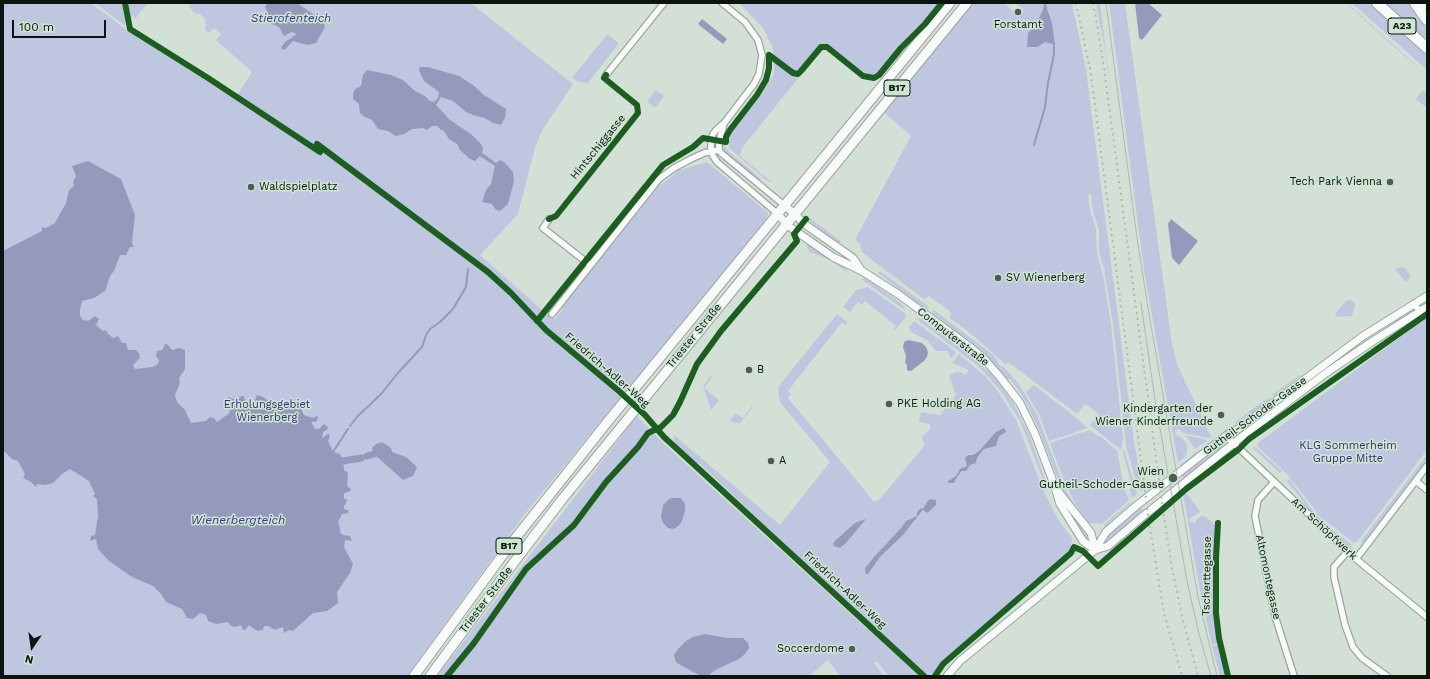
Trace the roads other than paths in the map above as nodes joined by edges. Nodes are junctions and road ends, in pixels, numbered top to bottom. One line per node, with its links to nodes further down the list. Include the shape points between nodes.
1 (664, 3): 9 (street)
2 (722, 3): 10 (street, via 745,22 758,40 762,55 759,74 754,84)
3 (950, 3): 13 (main road, Triester Straße / B17)
4 (967, 3): 15 (main road, Triester Straße / B17)
5 (1378, 3): 8 (highway, A23)
6 (1415, 3): 7 (highway)
7 (1427, 20)
8 (1427, 48)
9 (606, 75)
10 (725, 122): 11 (street); 12 (street, via 713,134)
11 (719, 150): 12 (street); 13 (street)
12 (711, 151): 14 (street, via 717,162); 18 (street, via 681,163 659,179)
13 (784, 205): 14 (main road, Triester Straße / B17); 15 (street, Computerstraße)
14 (778, 214): 17 (street, Computerstraße); 37 (main road, Triester Straße / B17, via 510,545)
15 (795, 214): 17 (main road, Triester Straße / B17); 19 (street, Computerstraße, via 803,223 853,258)
16 (549, 219): 18 (street, via 542,228)
17 (787, 225): 19 (street, Computerstraße, via 837,259); 38 (main road, Triester Straße / B17, via 619,429 518,557)
18 (590, 265): 24 (street)
19 (862, 271): 31 (street, Computerstraße, via 970,347 1000,376 1020,403 1035,434)
20 (1427, 296): 22 (street, Gutheil-Schoder-Gasse)
21 (1427, 301): 23 (street, Gutheil-Schoder-Gasse)
22 (1413, 304): 23 (street); 26 (street, Gutheil-Schoder-Gasse, via 1364,336 1238,430)
23 (1424, 309): 25 (street); 27 (street, Gutheil-Schoder-Gasse, via 1326,373)
24 (552, 314)
25 (1427, 317)
26 (1226, 436): 27 (street, Am Schöpfwerk); 33 (street, Gutheil-Schoder-Gasse, via 1106,532)
27 (1234, 444): 30 (street, Am Schöpfwerk); 33 (street, Gutheil-Schoder-Gasse, via 1108,546)
28 (1427, 466): 29 (street)
29 (1416, 481): 32 (street); 35 (street)
30 (1274, 482): 34 (street, Am Schöpfwerk); 40 (street, Altomontegasse, via 1258,500 1255,516 1275,616)
31 (1054, 487): 33 (street, Computerstraße, via 1091,533); 33 (street, Computerstraße, via 1066,515 1083,541)
32 (1427, 490)
33 (1095, 550): 39 (street, Gutheil-Schoder-Gasse, via 960,662)
34 (1348, 551): 35 (street, Am Schöpfwerk); 41 (street, via 1334,567 1345,625 1353,647 1362,658)
35 (1356, 558): 36 (street, Am Schöpfwerk)
36 (1427, 617)
37 (414, 676)
38 (430, 676)
39 (947, 676)
40 (1294, 676)
41 (1387, 676)

